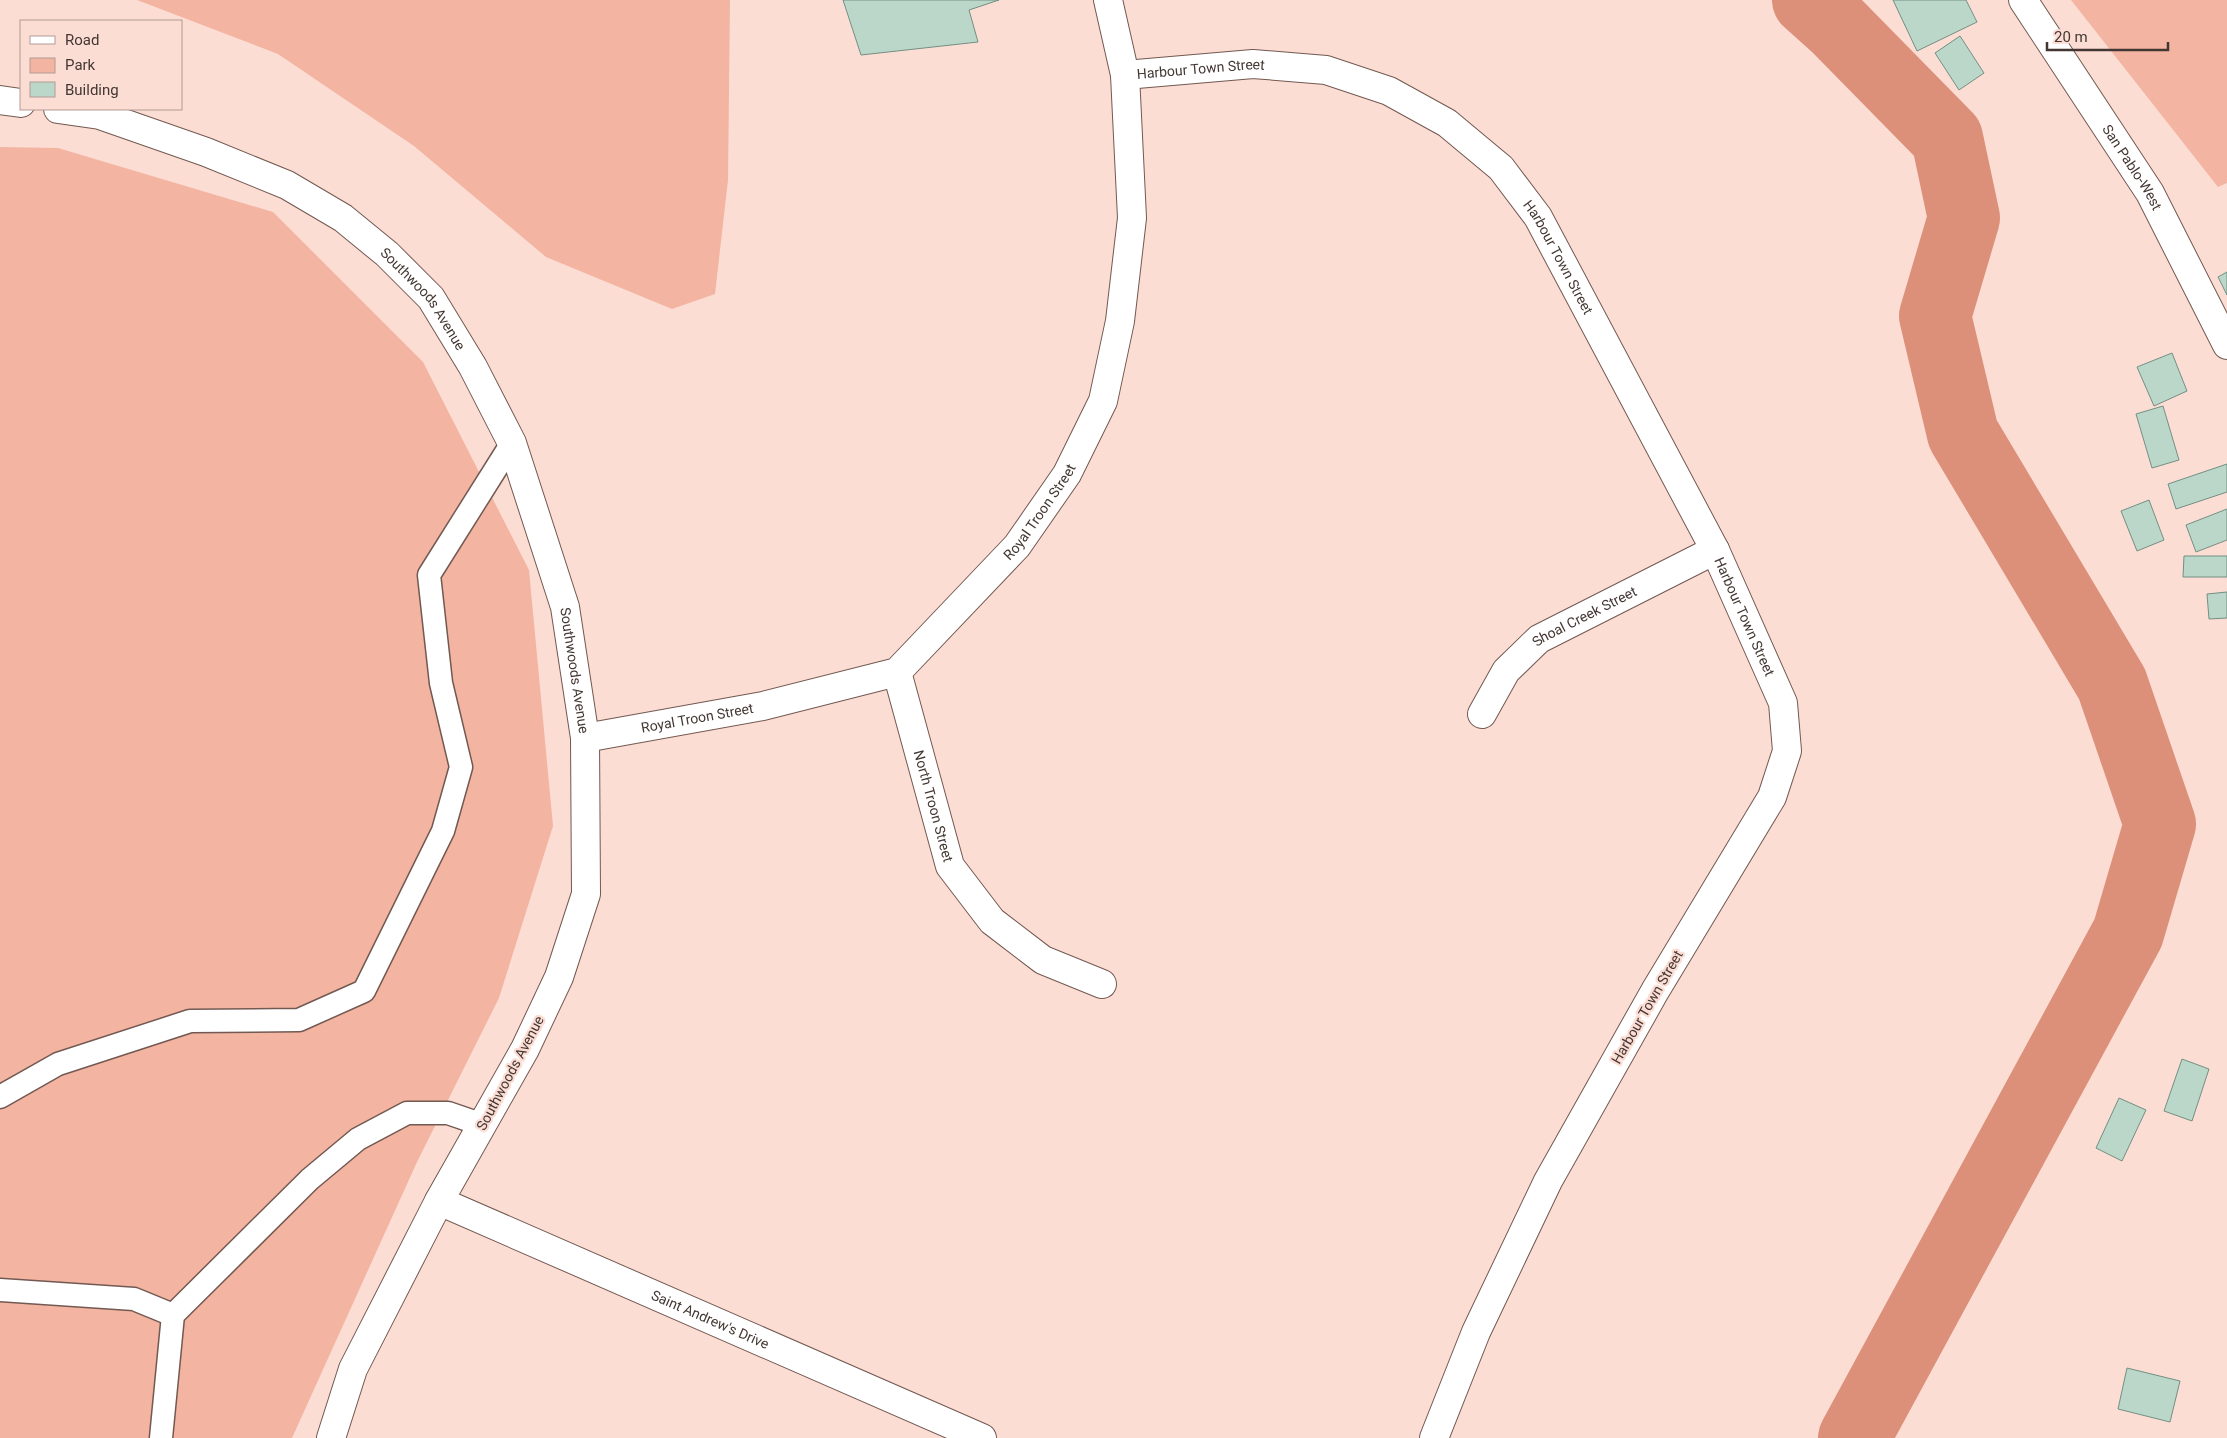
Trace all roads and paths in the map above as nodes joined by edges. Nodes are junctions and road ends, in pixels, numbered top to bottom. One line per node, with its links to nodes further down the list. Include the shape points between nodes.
1 (1108, 0): 3 (street, Royal Troon Street)
2 (2023, 0): 7 (street, San Pablo-West, via 2150,193)
3 (1125, 75): 9 (street, Harbour Town Street, via 1253,64 1326,70 1389,91 1447,123 1501,168 1538,217); 10 (street, Royal Troon Street, via 1132,218 1120,321 1103,401 1067,474 1017,546)
4 (0, 100): 5 (street)
5 (20, 103)
6 (65, 110): 8 (street, Southwoods Avenue, via 100,115 206,152 287,185 343,218 387,254 431,298 473,367)
7 (2227, 345)
8 (512, 443): 12 (street, Southwoods Avenue, via 564,607); 14 (lane, via 429,575 441,683 461,768 443,831 364,991 299,1020 182,1023 58,1064)
9 (1715, 550): 11 (street, Shoal Creek Street, via 1539,639 1506,671); 22 (street, Harbour Town Street, via 1783,703 1788,751 1772,798 1655,992 1548,1181 1476,1332)
10 (897, 672): 12 (street, Royal Troon Street, via 763,706); 13 (street, North Troon Street, via 950,866 992,921 1044,960)
11 (1482, 714)
12 (585, 738): 15 (street, Southwoods Avenue, via 586,894 558,977 525,1049)
13 (1102, 984)
14 (0, 1097)
15 (483, 1125): 16 (street, Southwoods Avenue); 18 (lane, via 448,1113 407,1113 358,1139 310,1179)
16 (439, 1201): 20 (street, Southwoods Avenue, via 353,1370); 21 (street, Saint Andrew's Drive)
17 (0, 1290): 18 (lane, via 134,1299)
18 (173, 1315): 19 (lane)
19 (161, 1438)
20 (331, 1438)
21 (982, 1438)
22 (1434, 1438)

